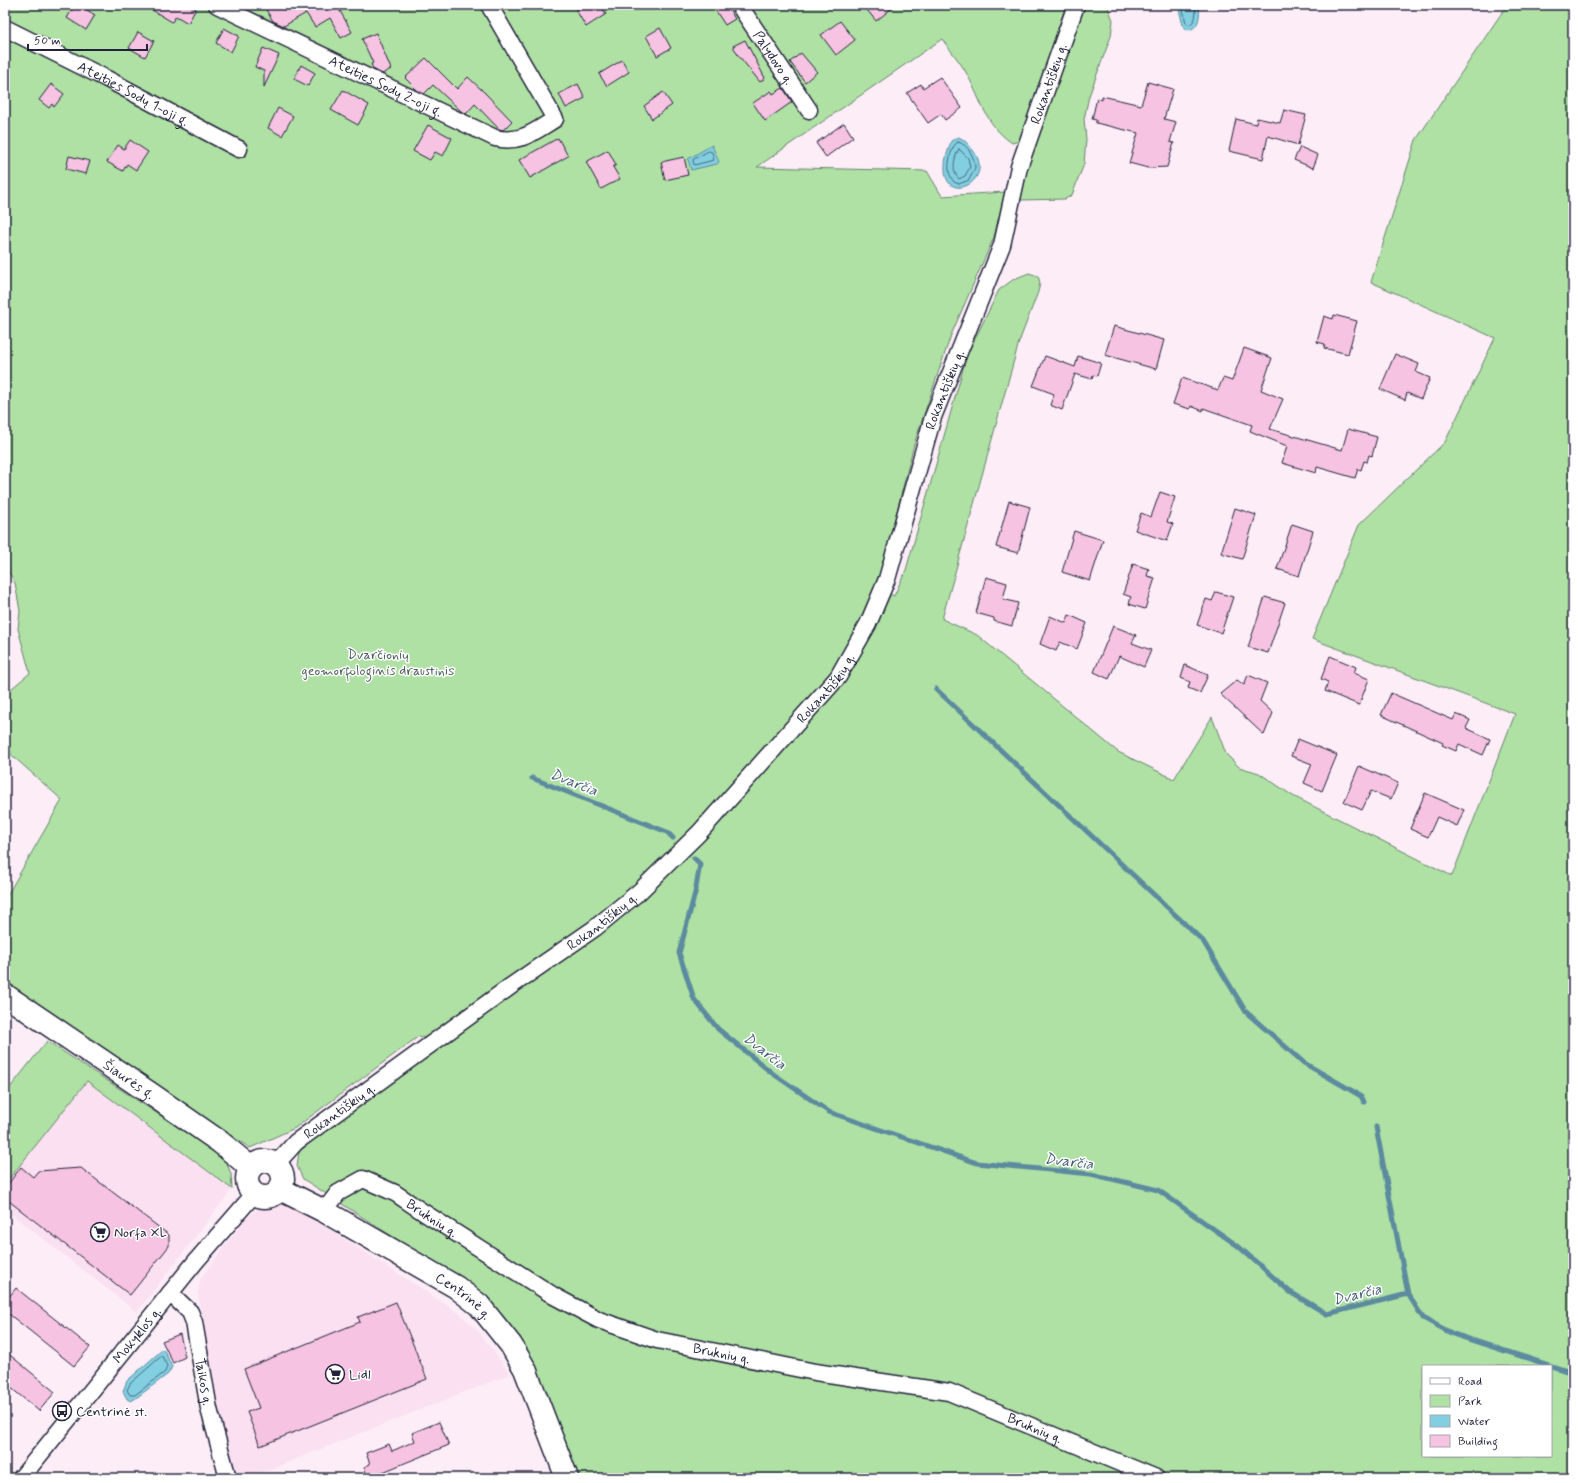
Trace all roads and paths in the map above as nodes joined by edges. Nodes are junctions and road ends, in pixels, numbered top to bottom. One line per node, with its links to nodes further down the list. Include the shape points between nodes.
1 (217, 5): 2 (street, Ateities Sodų 2-oji g., via 495,138 520,139 556,118)
2 (489, 5)
3 (739, 5): 6 (street, Palydovo g.)
4 (1076, 5): 9 (street, Rokantiškių g., via 1019,167 1002,245 933,417 887,579 868,624 838,677 700,833 640,891 595,928 296,1142)
5 (5, 28): 7 (street, Ateities Sodų 1-oji g.)
6 (809, 110)
7 (239, 149)
8 (5, 995): 10 (main road, Šiaurės g., via 220,1142)
9 (276, 1164): 10 (main road, via 260,1161); 11 (main road, via 283,1178)
10 (251, 1168): 12 (main road, via 247,1180)
11 (280, 1188): 12 (main road, via 270,1196); 13 (main road, Centrinė g.)
12 (255, 1194): 14 (street, Mokyklos g.)
13 (324, 1211): 17 (main road, Centrinė g., via 456,1287 479,1305 511,1345 525,1369); 18 (street, Bruknių g., via 338,1193 363,1179 395,1193 554,1296 599,1320 657,1340 815,1372 948,1392)
14 (170, 1293): 15 (street, Mokyklos g.); 16 (street, Taikos g., via 188,1308 194,1322 209,1409)
15 (21, 1478)
16 (228, 1478)
17 (566, 1478)
18 (1156, 1478)

